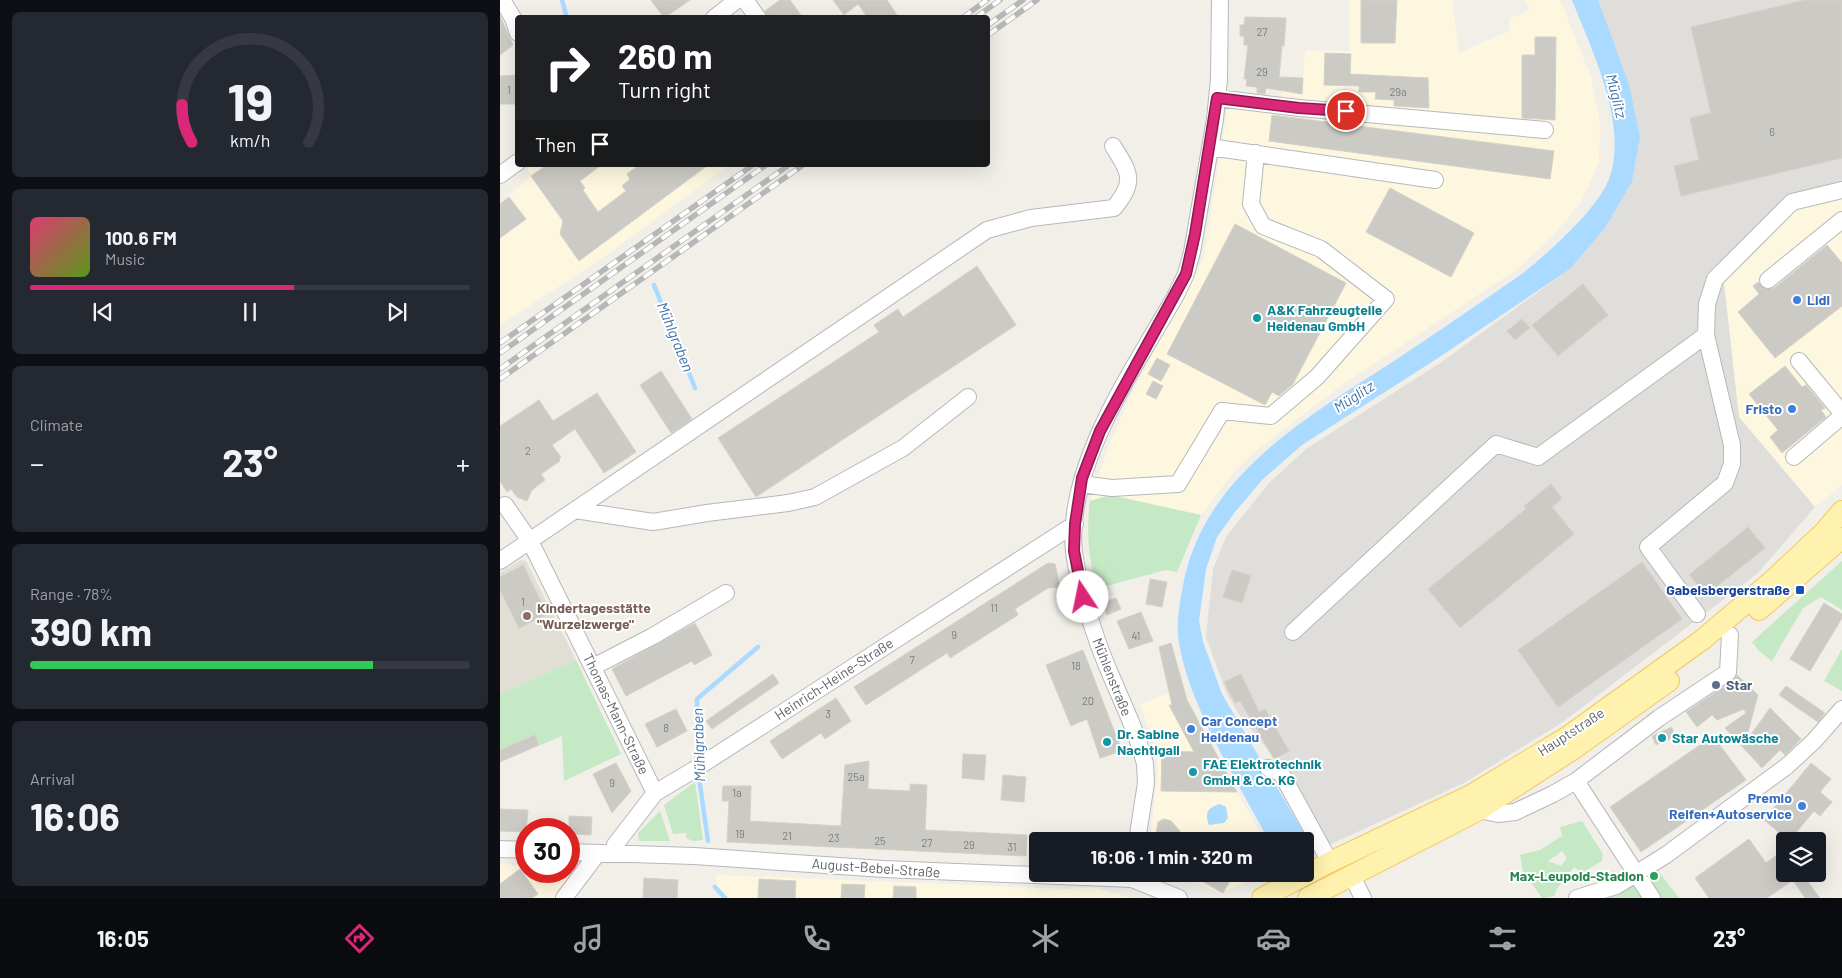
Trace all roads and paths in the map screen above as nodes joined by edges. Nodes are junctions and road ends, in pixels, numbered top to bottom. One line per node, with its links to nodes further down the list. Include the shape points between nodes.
1 (502, 0): 7 (street)
2 (737, 0): 5 (street)
3 (745, 0): 6 (street)
4 (1220, 0): 8 (street, Mühlenstraße)
5 (718, 15)
6 (756, 15)
7 (515, 24)
8 (1217, 98): 9 (street); 11 (street, Mühlenstraße)
9 (1545, 130)
10 (1113, 146): 24 (street, via 1128,170 1127,192 1114,208 1031,218 987,230)
11 (1210, 147): 12 (street); 22 (street, Mühlenstraße, via 1191,215 1186,274 1100,431)
12 (1256, 153): 13 (street); 22 (street, via 1252,204 1263,226 1321,249 1386,299 1317,378 1272,416 1222,411 1178,484 1112,488)
13 (1435, 180)
14 (1842, 190): 17 (street, via 1792,202 1715,279 1707,304)
15 (1842, 220): 16 (street)
16 (1768, 280)
17 (1706, 335): 31 (street, via 1732,445 1732,464 1726,483 1648,547); 32 (street, via 1538,457 1496,444)
18 (1799, 360): 20 (street)
19 (968, 397): 24 (street, via 903,448 814,497 653,522)
20 (1842, 415): 21 (street)
21 (1794, 457)
22 (1081, 484): 26 (street, Mühlenstraße)
23 (505, 506): 28 (street, Thomas-Mann-Straße)
24 (575, 510): 28 (street)
25 (1842, 511): 48 (main road, Hauptstraße, via 1774,580 1702,640 1567,737 1471,795)
26 (1075, 524): 40 (street, Heinrich-Heine-Straße); 42 (street, Mühlenstraße, via 1074,551 1083,597 1096,640 1145,764 1146,783)
27 (1842, 538): 33 (main road, Hauptstraße)
28 (530, 541): 29 (street); 34 (street, Thomas-Mann-Straße)
29 (500, 561)
30 (726, 593): 34 (street)
31 (1697, 614)
32 (1293, 632)
33 (1730, 634): 35 (main road, Hauptstraße); 37 (street, via 1728,672)
34 (594, 667): 40 (street, Thomas-Mann-Straße)
35 (1638, 705): 37 (street); 41 (main road, Hauptstraße)
36 (1842, 709): 50 (street, via 1787,766)
37 (1658, 718): 39 (street)
38 (1268, 768): 48 (street, via 1281,773)
39 (1576, 781): 41 (street, via 1516,812 1498,814); 50 (street)
40 (655, 793): 47 (street, Heinrich-Heine-Straße, via 615,845)
41 (1479, 810): 51 (main road, Hauptstraße)
42 (1138, 832)
43 (500, 849): 44 (street)
44 (515, 850)
45 (580, 852): 46 (street, August-Bebel-Straße)
46 (598, 853): 47 (street, August-Bebel-Straße); 53 (street)
47 (614, 853): 49 (street, August-Bebel-Straße, via 884,869)
48 (1329, 863): 55 (main road, Hauptstraße)
49 (1029, 874)
50 (1636, 874): 58 (street, via 1616,886); 59 (street)
51 (1345, 878): 56 (main road, Hauptstraße); 57 (street)
52 (1143, 882): 54 (street, August-Bebel-Straße)
53 (564, 898)
54 (1179, 898)
55 (1262, 898)
56 (1308, 898)
57 (1363, 898)
58 (1577, 898)
59 (1652, 898)

